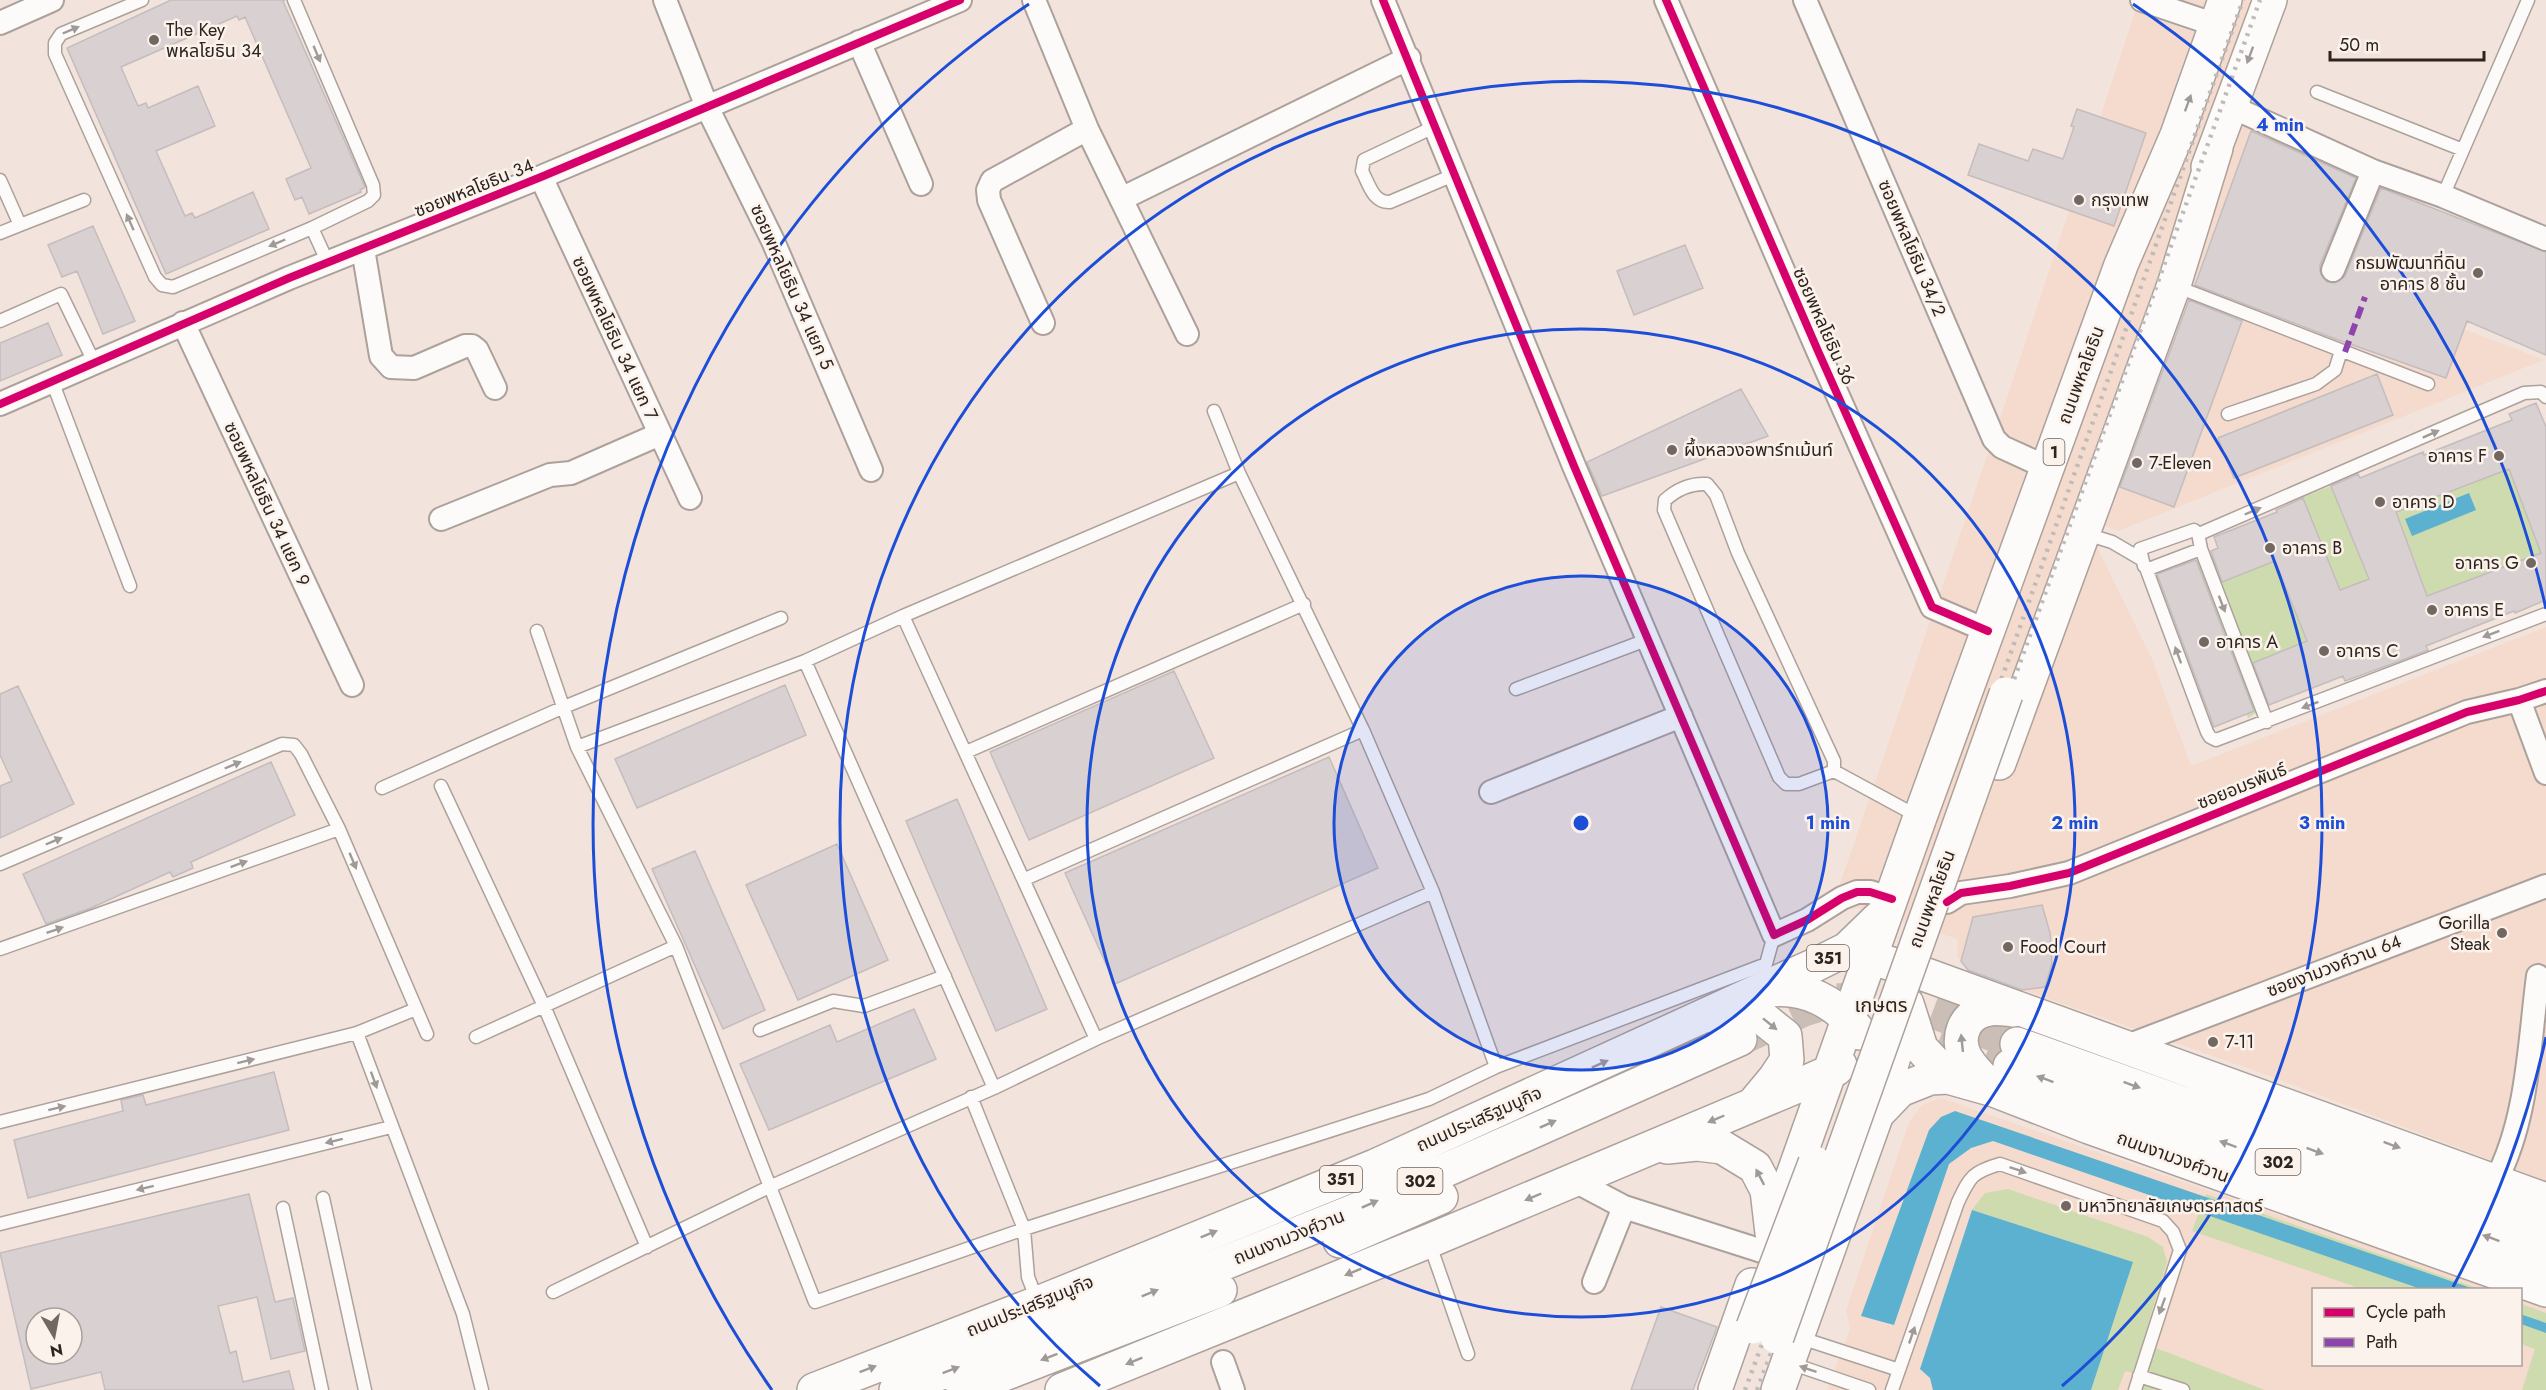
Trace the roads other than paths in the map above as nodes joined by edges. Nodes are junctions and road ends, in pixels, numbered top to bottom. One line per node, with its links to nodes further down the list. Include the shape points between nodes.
1 (52, 0): 15 (street)
2 (142, 0): 35 (lane, one-way to 2, via 173,287 162,285 155,277 55,54 55,43 61,34)
3 (294, 0): 35 (lane, one-way to 35, via 374,195)
4 (666, 0): 20 (street, ซอยพหลโยธิน 34 แยก 5)
5 (960, 0): 13 (street, ซอยพหลโยธิน 34)
6 (1035, 0): 22 (street)
7 (1383, 0): 17 (street)
8 (1666, 0): 71 (street, ซอยพหลโยธิน 36, via 1932,607)
9 (1805, 0): 56 (street, ซอยพหลโยธิน 34/2, via 1994,439 2002,447)
10 (2142, 0): 14 (street)
11 (2270, 0): 19 (main road, ถนนพหลโยธิน, one-way to 19)
12 (2528, 0): 25 (lane)
13 (936, 5): 16 (street, ซอยพหลโยธิน 34)
14 (2221, 12): 23 (main road, ถนนพหลโยธิน / 1, one-way to 14)
15 (0, 22)
16 (858, 42): 20 (street, ซอยพหลโยธิน 34); 30 (street)
17 (1409, 58): 21 (street); 32 (street)
18 (2317, 92): 25 (lane)
19 (2232, 106): 24 (main road, ถนนพหลโยธิน); 26 (street)
20 (707, 107): 28 (street, ซอยพหลโยธิน 34); 57 (street, ซอยพหลโยธิน 34 แยก 5, via 773,241)
21 (1436, 126): 27 (street); 27 (lane, via 1364,160 1362,171 1377,200 1383,202)
22 (1087, 129): 32 (street); 44 (street, via 992,181 988,190)
23 (2177, 135): 56 (main road, ถนนพหลโยธิน / 1, via 2121,266); 76 (main road, ถนนพหลโยธิน)
24 (2216, 148): 41 (main road, ถนนพหลโยธิน); 76 (main road, ถนนพหลโยธิน, via 2078,500)
25 (2463, 150): 31 (lane)
26 (2373, 171): 31 (street); 40 (street)
27 (1456, 174): 72 (street)
28 (541, 177): 38 (street, ซอยพหลโยธิน 34); 55 (street, ซอยพหลโยธิน 34 แยก 7)
29 (0, 180): 34 (lane)
30 (921, 184)
31 (2442, 196): 37 (street)
32 (1121, 199): 45 (street)
33 (84, 200): 34 (lane)
34 (20, 225): 36 (lane)
35 (312, 228): 39 (lane)
36 (0, 233)
37 (2546, 238)
38 (363, 249): 39 (street, ซอยพหลโยธิน 34); 50 (street, via 381,356 392,367 414,368 472,346)
39 (328, 263): 43 (street, ซอยพหลโยธิน 34)
40 (2333, 270)
41 (2174, 285): 46 (lane); 61 (main road, ถนนพหลโยธิน)
42 (0, 321): 47 (lane, via 61,294)
43 (183, 323): 47 (street, ซอยพหลโยธิน 34); 74 (street, ซอยพหลโยธิน 34 แยก 9)
44 (1043, 323)
45 (1187, 334)
46 (2341, 351): 49 (lane); 54 (lane, via 2335,370 2316,384)
47 (94, 362): 48 (street, ซอยพหลโยธิน 34)
48 (52, 381): 52 (street, ซอยพหลโยธิน 34); 65 (lane)
49 (2428, 384)
50 (495, 388)
51 (2546, 398): 62 (lane, one-way to 51, via 2524,393 2541,392)
52 (0, 404)
53 (1214, 411): 58 (lane)
54 (2228, 414)
55 (660, 434): 59 (street, ซอยพหลโยธิน 34 แยก 7); 60 (street, via 571,473 550,475)
56 (2048, 468): 71 (main road, ถนนพหลโยธิน / 1)
57 (871, 470)
58 (1239, 473): 66 (lane); 68 (lane)
59 (690, 498)
60 (441, 519)
61 (2083, 533): 64 (lane, via 2112,542); 92 (main road, ถนนพหลโยธิน)
62 (2199, 534): 63 (lane); 64 (lane, via 2191,531 2142,548 2139,553)
63 (2201, 549): 64 (lane); 81 (lane, one-way to 81)
64 (2144, 564): 81 (lane, one-way to 64, via 2216,740 2210,737)
65 (130, 586)
66 (1304, 604): 82 (lane); 84 (lane)
67 (2546, 614): 81 (lane, one-way to 81)
68 (903, 616): 73 (lane); 84 (lane)
69 (781, 618): 79 (lane)
70 (537, 631): 79 (lane)
71 (1988, 631): 90 (main road, ถนนพหลโยธิน / 1)
72 (1649, 639): 75 (lane); 80 (street)
73 (805, 661): 83 (lane); 103 (lane)
74 (352, 685)
75 (1516, 689)
76 (1996, 690): 148 (main road, ถนนพหลโยธิน, bridge)
77 (2546, 691): 78 (street, ซอยอมรพันธ์)
78 (2519, 700): 86 (street); 97 (street, ซอยอมรพันธ์, via 2467,712 2069,873 1961,893)
79 (564, 707): 83 (lane); 88 (lane)
80 (1681, 716): 89 (street); 99 (street)
81 (2267, 722)
82 (1363, 730): 94 (lane); 96 (lane)
83 (577, 747): 100 (lane)
84 (966, 752): 94 (lane)
85 (1834, 771): 85 (lane, via 1799,784 1786,784 1779,777 1664,510 1665,500 1672,493 1694,483 1707,484 1716,495 1738,553 1834,761); 90 (lane)
86 (2546, 773)
87 (441, 786): 107 (lane)
88 (382, 788)
89 (1491, 792)
90 (1920, 818): 92 (main road); 98 (main road, ถนนพหลโยธิน / 1)
91 (339, 829): 93 (lane, one-way to 91, via 282,744 294,746 301,754); 101 (lane, one-way to 91); 108 (lane, one-way to 108)
92 (1972, 836): 97 (main road, ถนนพหลโยธิน)
93 (0, 864)
94 (1025, 879): 116 (lane)
95 (2546, 886): 117 (street, ซอยงามวงศ์วาน 64)
96 (1433, 892): 116 (lane); 118 (lane)
97 (1947, 902): 105 (main road, ถนนพหลโยธิน)
98 (1891, 903): 99 (street, via 1870,892 1857,892); 102 (main road, ถนนประเสริฐมนูกิจ / 351, via 1847,949); 105 (main road)
99 (1774, 935): 118 (lane, via 1766,964)
100 (676, 946): 107 (lane); 131 (lane)
101 (0, 949)
102 (1792, 975): 105 (main road, via 1820,972); 106 (main road, ถนนประเสริฐมนูกิจ / 351)
103 (945, 976): 112 (lane, via 864,1006 833,1001); 122 (lane)
104 (2538, 976): 130 (street, via 2520,1113)
105 (1900, 979): 109 (main road); 111 (main road, ถนนพหลโยธิน); 111 (main road); 121 (main road, via 1921,1048); 124 (main road, ถนนพหลโยธิน)
106 (1754, 993): 110 (main road, ถนนประเสริฐมนูกิจ / 351); 111 (main road, via 1782,988 1804,992 1820,998)
107 (544, 1006): 115 (lane); 141 (lane)
108 (416, 1009): 113 (lane); 114 (lane)
109 (2021, 1011): 117 (main road); 119 (main road, one-way to 109, via 1964,1056 1961,1032 1967,1021 1986,1010)
110 (1696, 1021): 125 (main road, one-way to 125, via 1744,1011 1760,1016 1785,1036 1787,1060); 147 (main road, ถนนประเสริฐมนูกิจ / 351, one-way to 110, via 1375,1166)
111 (1855, 1029): 120 (main road, ถนนพหลโยธิน); 124 (main road, via 1868,1046)
112 (760, 1030)
113 (357, 1033): 126 (lane, one-way to 113); 127 (lane, one-way to 127)
114 (427, 1034)
115 (476, 1037)
116 (1096, 1039): 122 (lane)
117 (2122, 1048): 130 (main road, one-way to 130)
118 (1496, 1067): 137 (lane, via 1429,1099)
119 (2007, 1067): 121 (main road, ถนนงามวงศ์วาน / 302); 138 (main road, ถนนงามวงศ์วาน / 302, one-way to 138); 143 (main road, ถนนงามวงศ์วาน / 302, one-way to 119); 145 (main road, ถนนงามวงศ์วาน / 302, via 2110,1134)
120 (1829, 1072): 125 (main road); 140 (main road, ถนนพหลโยธิน)
121 (1948, 1077): 124 (main road, ถนนงามวงศ์วาน / 302, via 1930,1078)
122 (994, 1088): 123 (lane)
123 (971, 1097): 131 (lane); 137 (lane)
124 (1880, 1103): 142 (main road, ถนนพหลโยธิน)
125 (1753, 1104): 128 (main road, one-way to 128)
126 (0, 1122)
127 (391, 1127): 136 (lane, one-way to 136); 156 (lane, via 463,1314)
128 (1645, 1149): 129 (main road); 140 (main road, one-way to 128, via 1767,1190 1755,1167 1722,1146)
129 (1573, 1180): 134 (street); 139 (main road, one-way to 139)
130 (2495, 1182): 133 (main road)
131 (769, 1187): 137 (lane, via 815,1302); 141 (lane)
132 (323, 1198): 155 (lane)
133 (2546, 1200)
134 (1624, 1207): 140 (street); 144 (street)
135 (283, 1208): 154 (lane)
136 (0, 1224)
137 (1024, 1229): 147 (lane, via 1028,1277)
138 (2546, 1233)
139 (1429, 1241): 149 (lane); 153 (main road, one-way to 153)
140 (1768, 1243): 142 (main road, via 1790,1209 1812,1204 1825,1212 1829,1220); 161 (main road, ถนนพหลโยธิน)
141 (647, 1247): 146 (lane)
142 (1828, 1251): 148 (main road, ถนนพหลโยธิน)
143 (2546, 1258)
144 (1594, 1282)
145 (2546, 1290)
146 (553, 1292)
147 (1038, 1303): 157 (main road, ถนนประเสริฐมนูกิจ / 351, one-way to 147)
148 (1779, 1351): 151 (lane); 162 (main road, ถนนพหลโยธิน); 163 (main road, ถนนพหลโยธิน); 164 (lane, one-way to 148)
149 (1468, 1354)
150 (1223, 1362): 160 (street)
151 (1899, 1370): 152 (lane, one-way to 152, via 1968,1181 1980,1170 2000,1164 2163,1221 2173,1232 2180,1250); 165 (lane)
152 (2139, 1376): 166 (lane); 167 (lane)
153 (1072, 1388)
154 (322, 1390)
155 (365, 1390)
156 (482, 1390)
157 (814, 1390)
158 (896, 1390): 159 (main road, ถนนงามวงศ์วาน / 302, one-way to 159, via 1122,1305 1743,1049 1385,1222)
159 (963, 1390)
160 (1233, 1390)
161 (1715, 1390)
162 (1731, 1390)
163 (1758, 1390)
164 (1869, 1390)
165 (1892, 1390)
166 (2135, 1390)
167 (2183, 1390)

